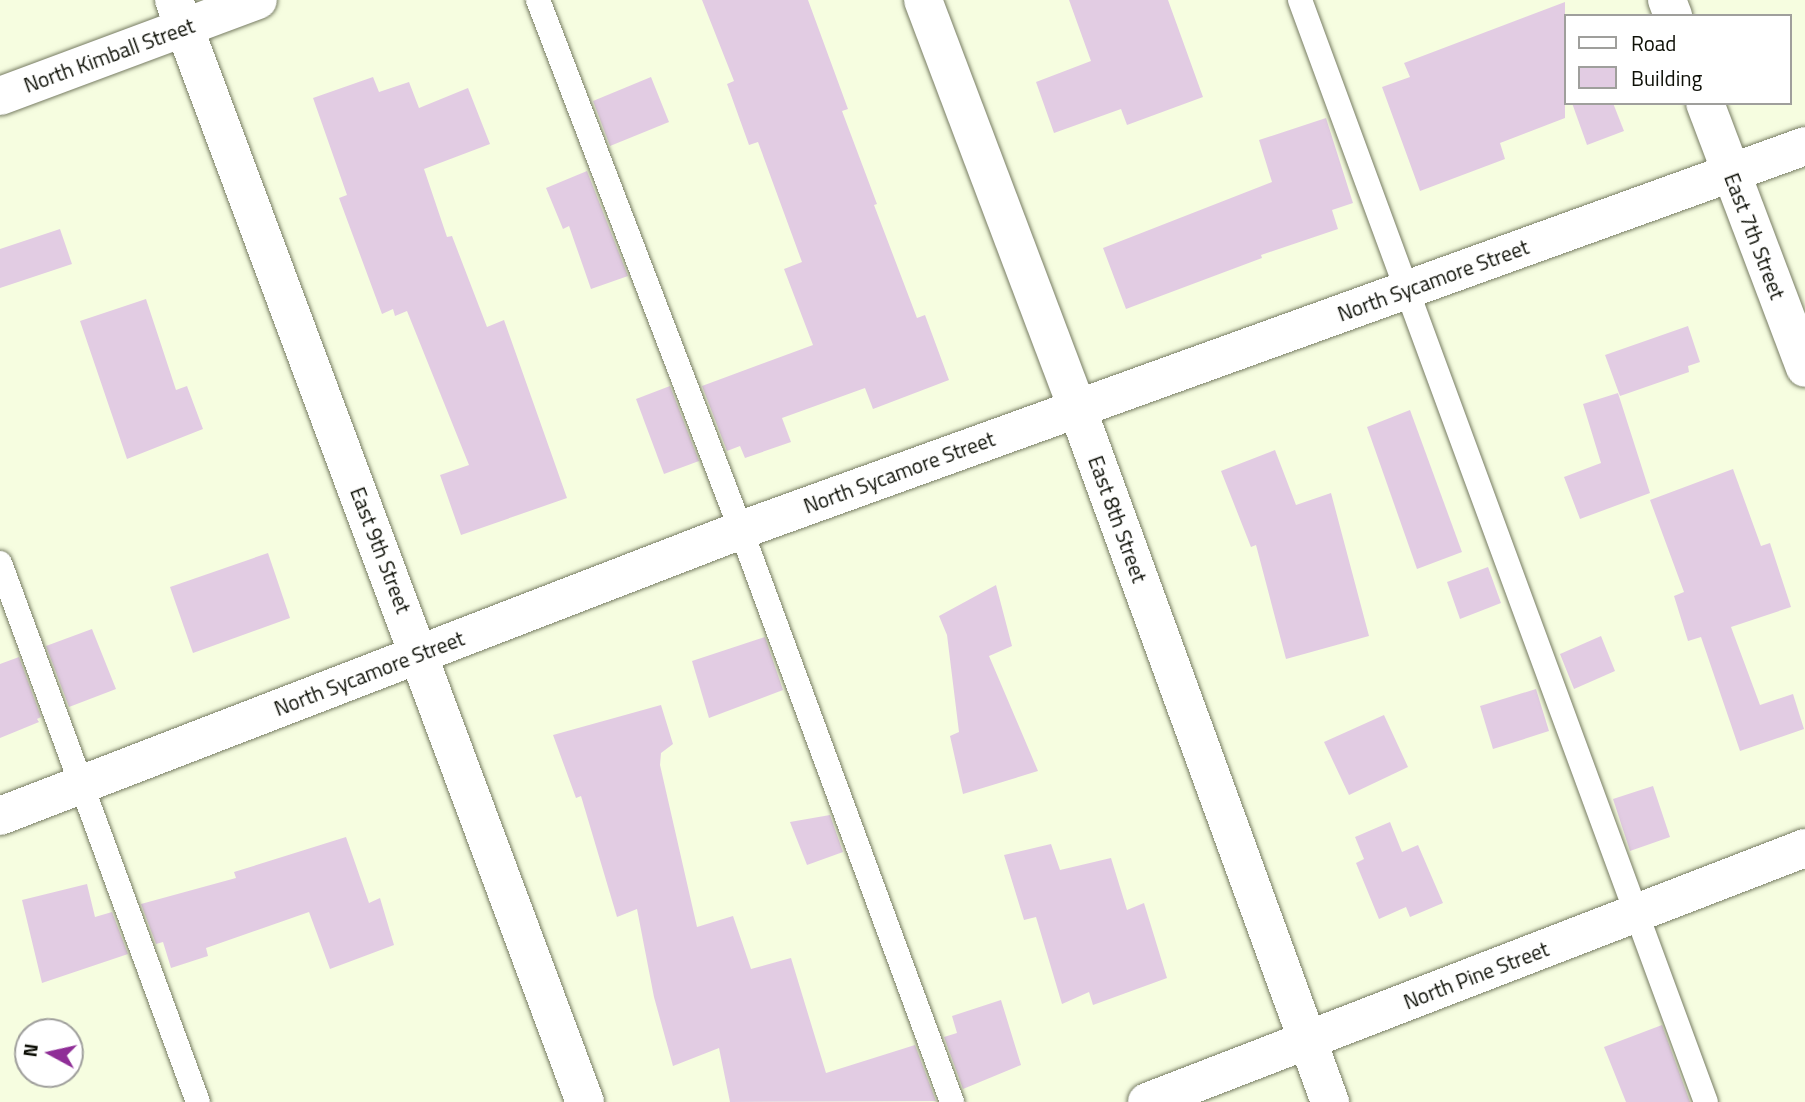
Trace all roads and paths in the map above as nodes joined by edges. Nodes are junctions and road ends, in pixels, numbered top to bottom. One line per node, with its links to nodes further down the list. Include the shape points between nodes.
1 (258, 0): 5 (street, North Kimball Street)
2 (538, 0): 13 (lane)
3 (923, 0): 12 (street, East 8th Street)
4 (1300, 0): 10 (lane)
5 (179, 14): 6 (street, North Kimball Street); 15 (street, East 9th Street)
6 (0, 96)
7 (1707, 105): 9 (street, East 7th Street)
8 (1805, 146): 9 (street, North Sycamore Street)
9 (1732, 174): 10 (street, North Sycamore Street); 11 (street, East 7th Street)
10 (1407, 290): 12 (street, North Sycamore Street); 19 (lane)
11 (1805, 368)
12 (1077, 408): 13 (street, North Sycamore Street); 20 (street, East 8th Street)
13 (741, 530): 15 (street, North Sycamore Street); 23 (lane)
14 (0, 563): 16 (lane)
15 (419, 654): 16 (street, North Sycamore Street); 22 (street, East 9th Street)
16 (83, 784): 17 (street, North Sycamore Street); 21 (lane)
17 (0, 816)
18 (1805, 848): 19 (street, North Pine Street)
19 (1636, 912): 20 (street, North Pine Street); 26 (lane)
20 (1308, 1040): 24 (street, North Pine Street); 25 (street, East 8th Street)
21 (198, 1102)
22 (584, 1102)
23 (952, 1102)
24 (1147, 1102)
25 (1330, 1102)
26 (1706, 1102)

